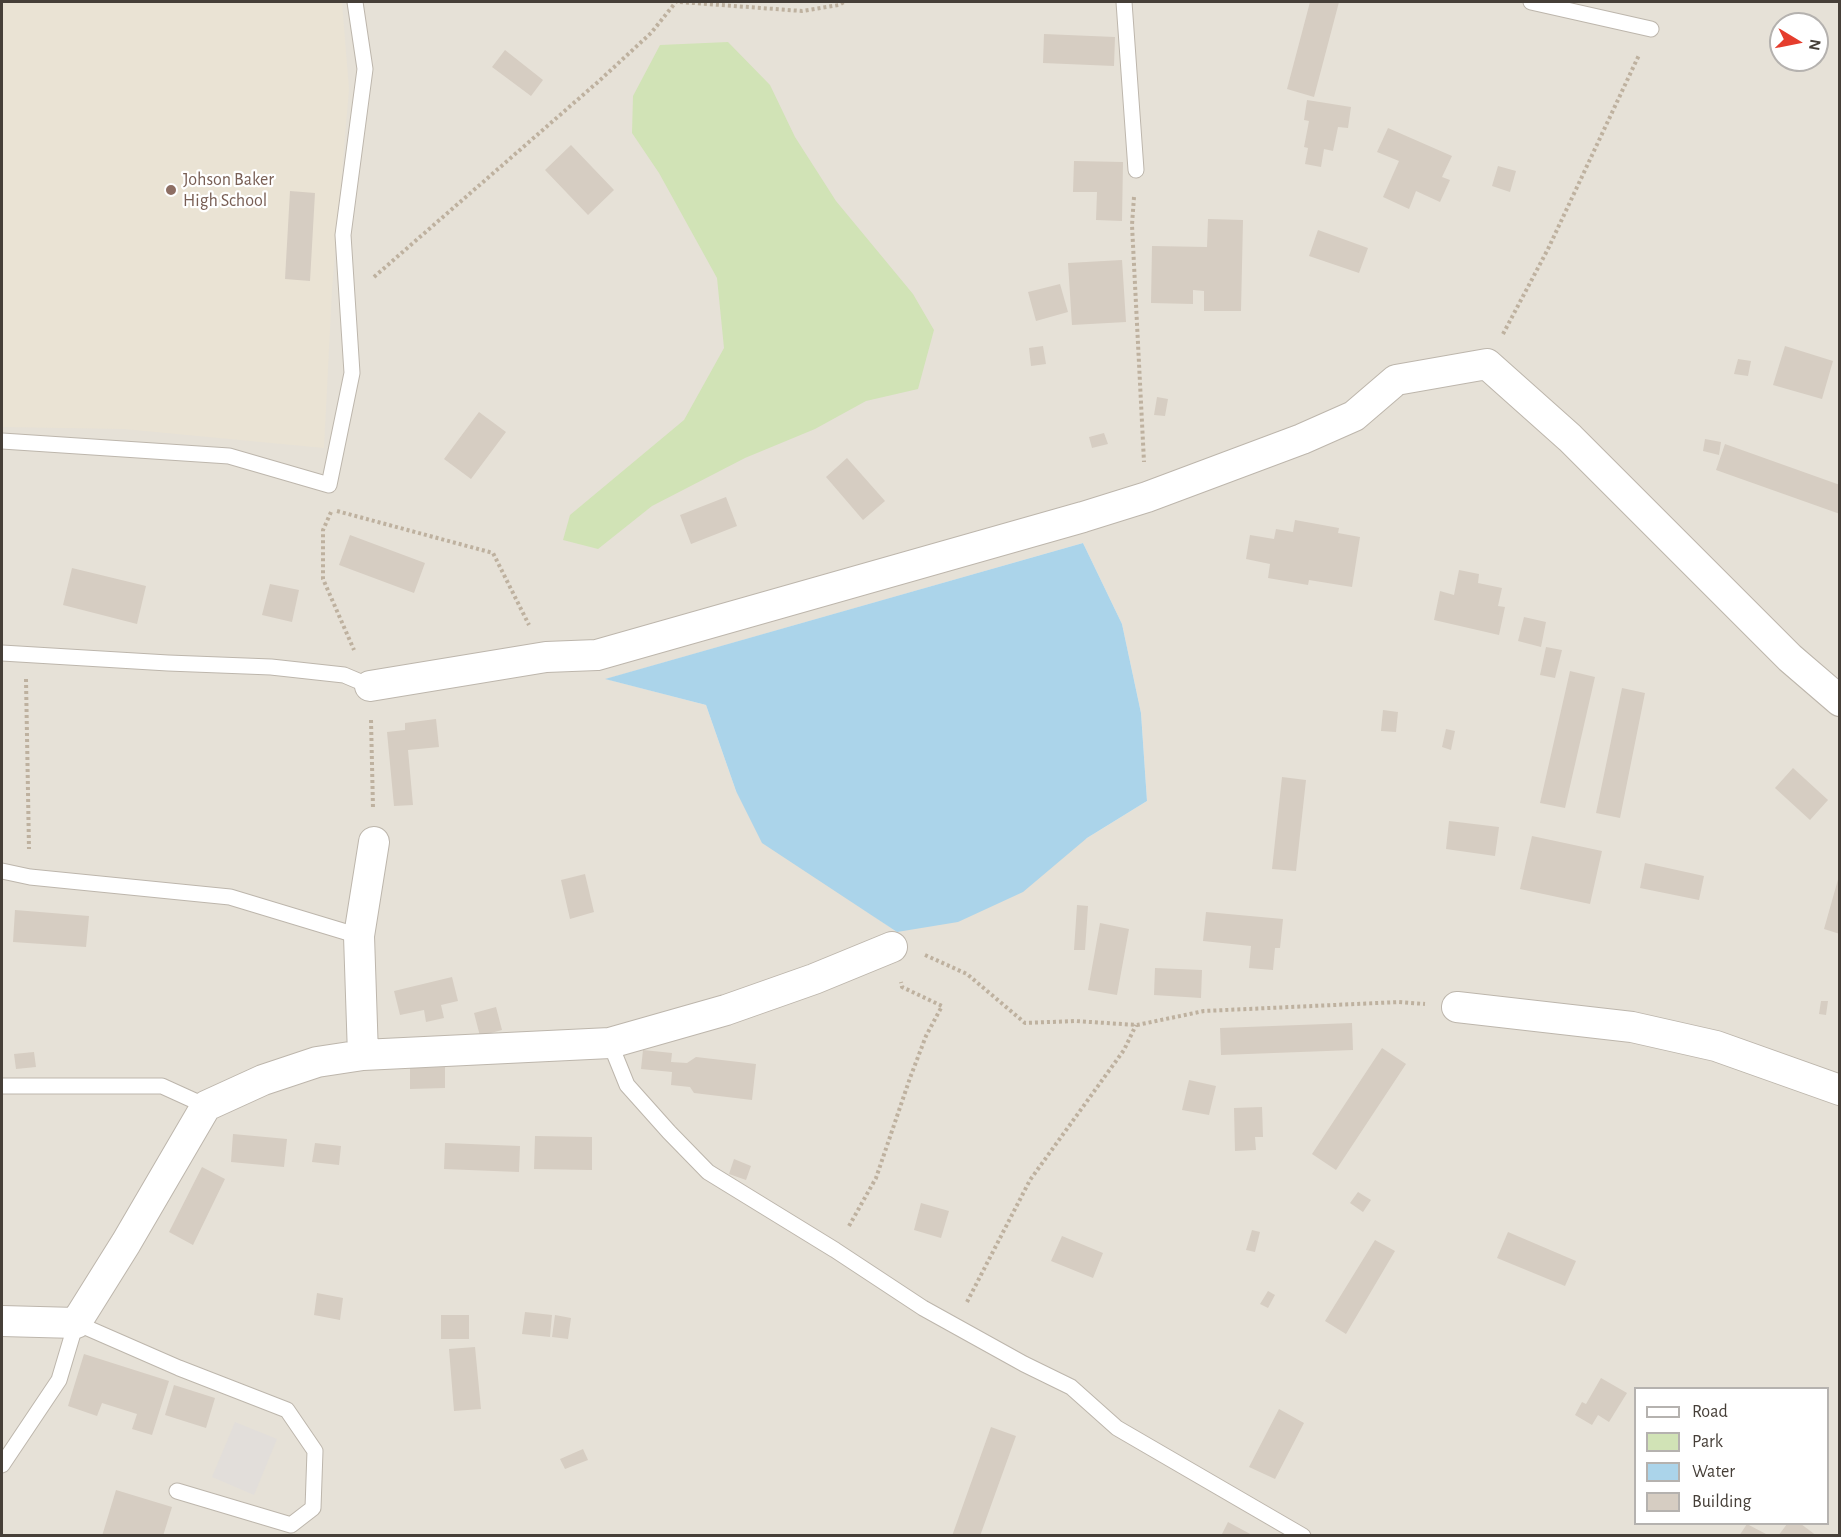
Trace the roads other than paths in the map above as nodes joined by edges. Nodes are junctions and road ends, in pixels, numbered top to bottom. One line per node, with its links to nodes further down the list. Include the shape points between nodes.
1 (355, 2): 6 (lane, via 365,69 343,234 352,373 329,485 229,456)
2 (1124, 2): 5 (lane)
3 (1531, 2): 4 (lane)
4 (1652, 29)
5 (1136, 170)
6 (2, 441)
7 (2, 653): 8 (lane, via 271,667 344,675)
8 (370, 686): 9 (street, via 546,657 597,655 1071,520 1147,497 1302,439 1354,416 1396,380 1486,364 1570,438 1790,658)
9 (1839, 701)
10 (374, 842): 12 (street)
11 (2, 871): 12 (lane, via 230,897)
12 (359, 936): 16 (street)
13 (892, 948): 15 (street, via 737,1006)
14 (1457, 1007): 18 (street, via 1632,1027 1716,1046)
15 (610, 1043): 16 (street); 25 (lane, via 627,1085 708,1172 954,1327 1071,1387 1117,1428)
16 (363, 1055): 19 (street, via 317,1062 263,1080)
17 (2, 1086): 19 (lane, via 162,1086)
18 (1839, 1089)
19 (206, 1106): 21 (street)
20 (2, 1321): 21 (street)
21 (76, 1323): 22 (lane, via 59,1380); 24 (lane, via 287,1410 315,1451 313,1508)
22 (2, 1465)
23 (177, 1491): 24 (lane)
24 (292, 1530)
25 (1303, 1536)

